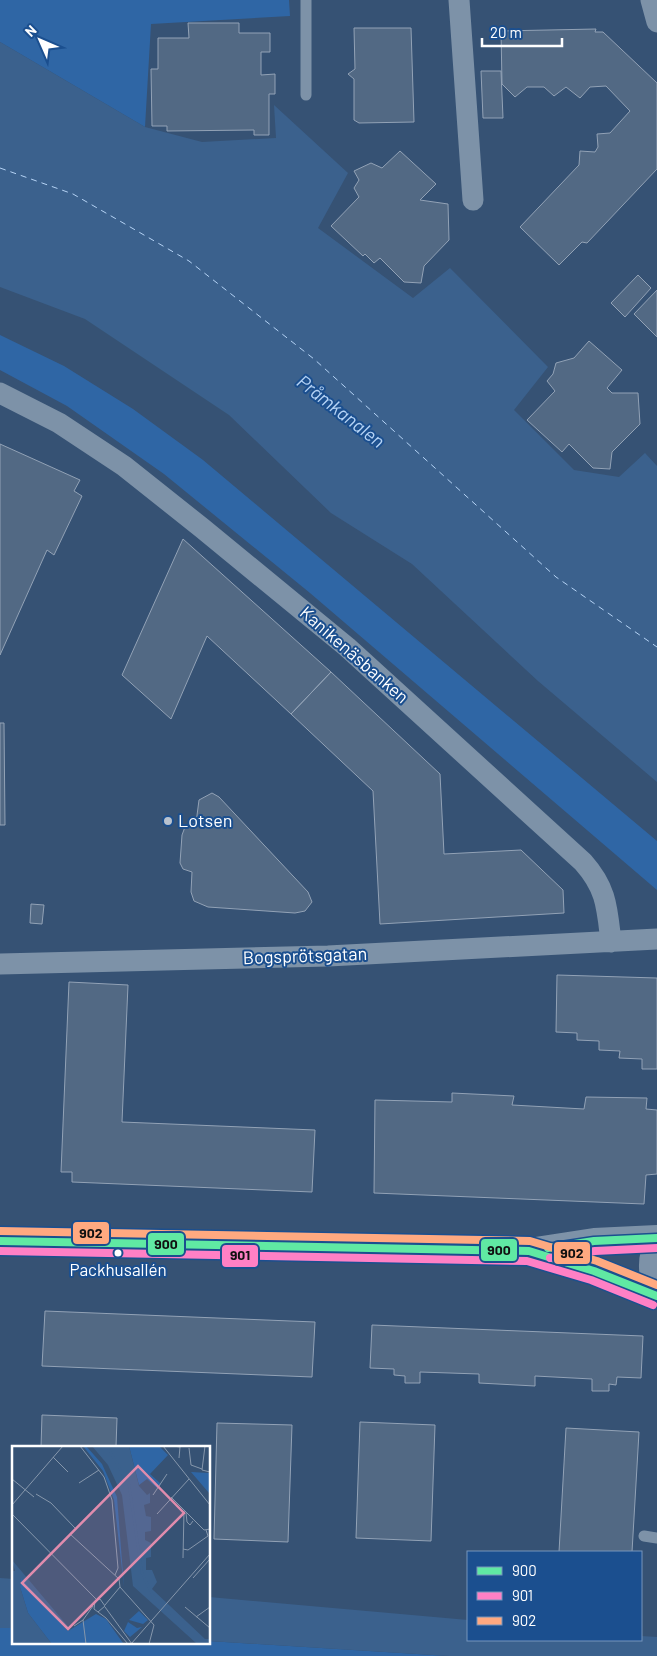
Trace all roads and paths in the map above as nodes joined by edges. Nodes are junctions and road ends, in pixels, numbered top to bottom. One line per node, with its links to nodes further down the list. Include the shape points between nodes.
1 (306, 0): 5 (lane)
2 (459, 0): 6 (street)
3 (651, 0): 4 (street)
4 (657, 22)
5 (306, 95)
6 (473, 200)
7 (0, 393): 9 (street, Kanikenäsbanken, via 59,423 124,466 347,647 418,710 584,862 598,879 607,905)
8 (657, 939): 9 (street)
9 (610, 942): 10 (street, Bogsprötsgatan, via 328,956)
10 (0, 964)
11 (657, 1238): 14 (street, via 594,1241)
12 (0, 1241): 14 (street)
13 (657, 1245): 15 (street, via 651,1270)
14 (529, 1251): 15 (street, via 594,1270)
15 (657, 1295)
16 (644, 1536): 17 (lane)
17 (657, 1538)

